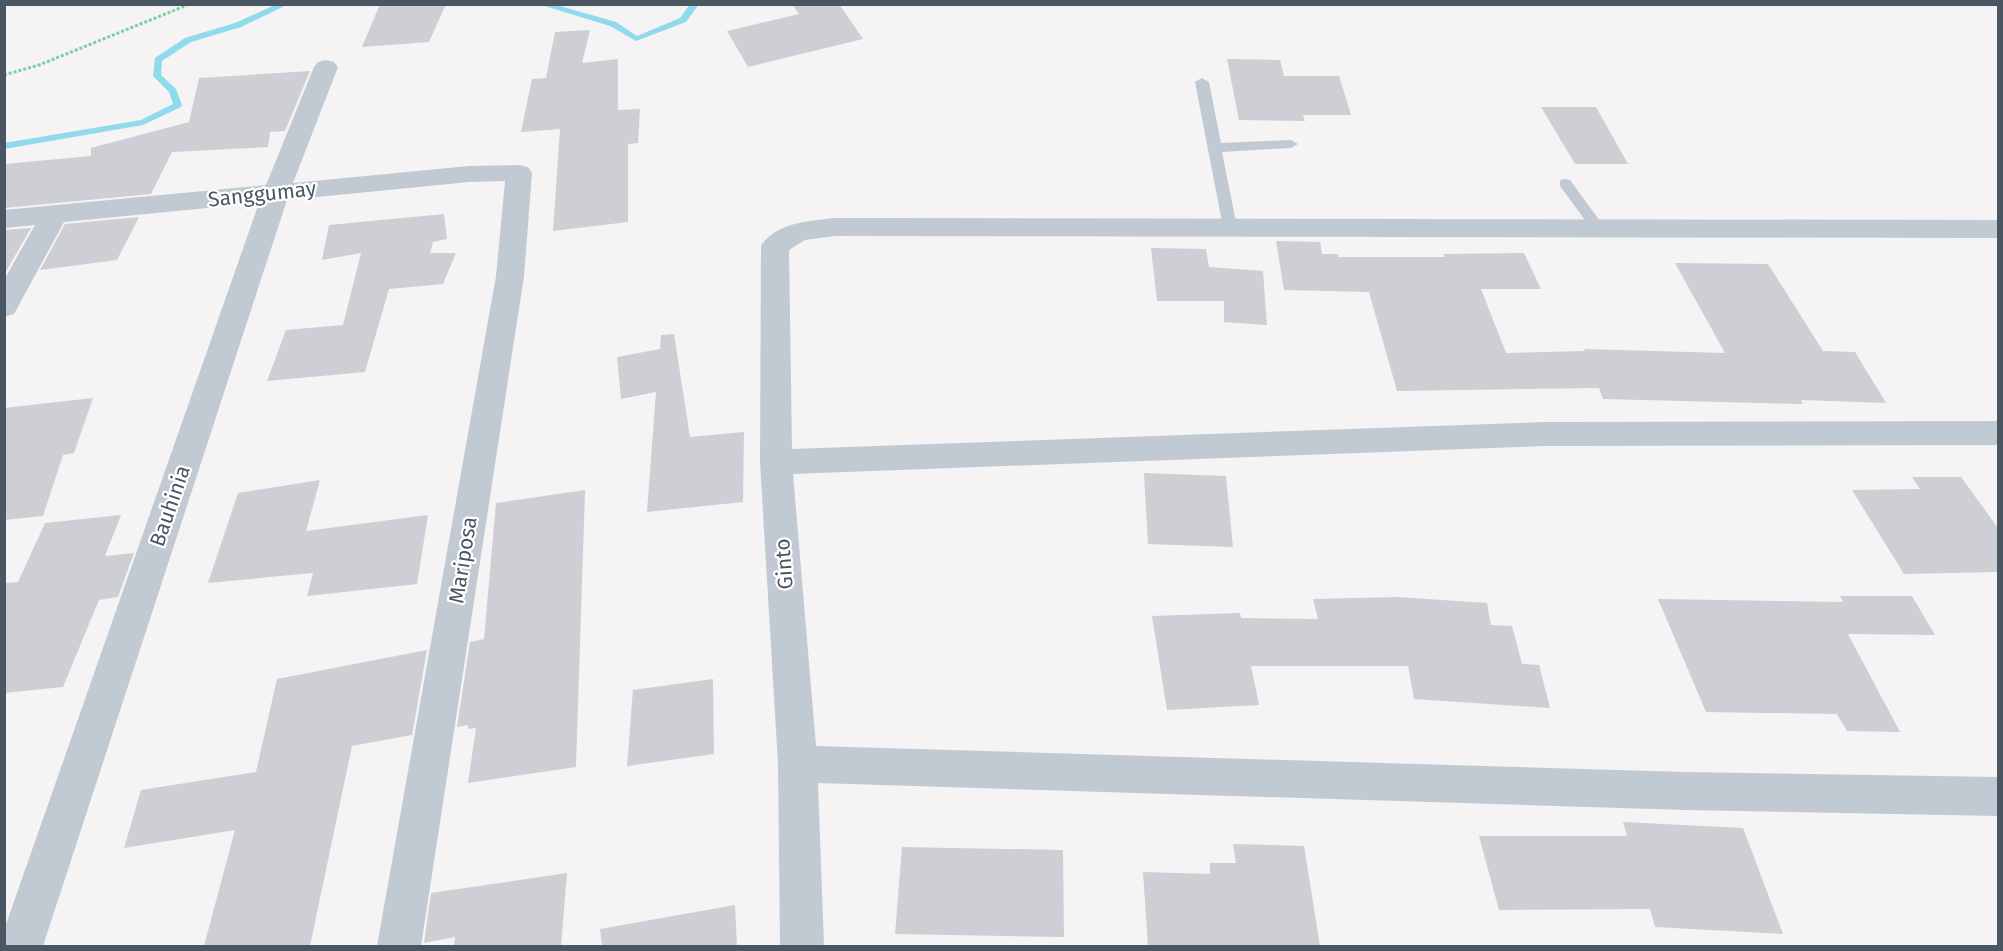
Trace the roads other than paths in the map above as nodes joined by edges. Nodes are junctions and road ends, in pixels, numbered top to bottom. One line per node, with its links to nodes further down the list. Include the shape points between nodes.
1 (326, 68): 7 (street, Bauhinia)
2 (1202, 82): 4 (lane)
3 (1291, 144): 4 (lane)
4 (1215, 148): 10 (lane)
5 (519, 173): 7 (street, Sanggumay); 19 (street, Mariposa, via 510,276)
6 (1565, 183): 11 (lane)
7 (276, 192): 8 (street, Sanggumay); 18 (street, Bauhinia)
8 (54, 215): 9 (street, Sanggumay); 13 (street)
9 (4, 219)
10 (1230, 227): 11 (street); 15 (street, Ginto, via 836,227 798,232 775,246)
11 (1598, 228): 12 (street)
12 (1998, 229)
13 (4, 307)
14 (1998, 433): 15 (street, via 1544,434)
15 (776, 462): 16 (street, Ginto)
16 (798, 764): 17 (street); 20 (street, Ginto)
17 (1998, 797)
18 (21, 946)
19 (399, 946)
20 (802, 946)

